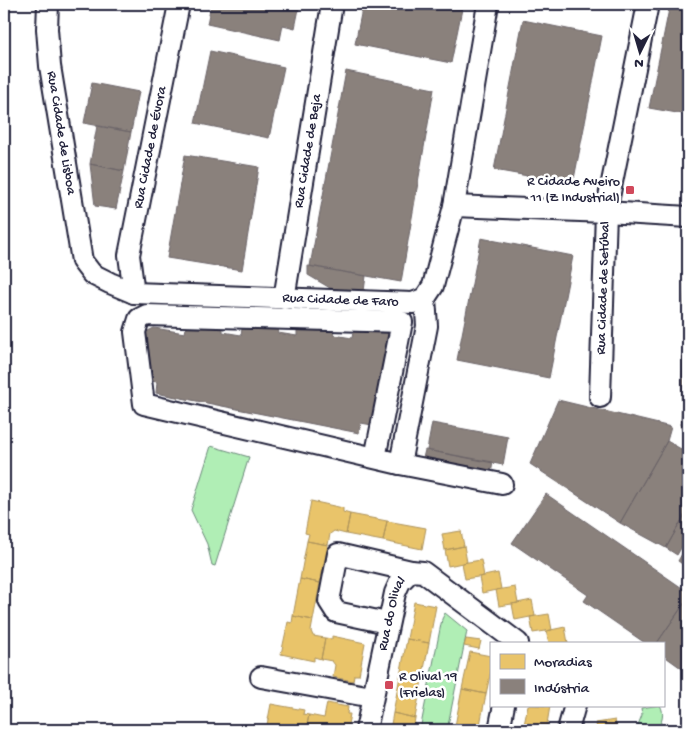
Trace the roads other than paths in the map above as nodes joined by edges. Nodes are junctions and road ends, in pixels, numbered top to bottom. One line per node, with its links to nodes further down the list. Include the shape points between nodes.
1 (48, 4): 9 (street, Rua Cidade de Lisboa, via 50,66)
2 (179, 4): 10 (street, Rua Cidade de Évora, via 129,255)
3 (332, 4): 12 (street, Rua Cidade de Beja)
4 (488, 4): 6 (street)
5 (648, 4): 7 (street, Rua Cidade de Setúbal)
6 (454, 206): 7 (street); 11 (street, via 433,286)
7 (606, 212): 8 (street); 13 (street, Rua Cidade de Setúbal)
8 (688, 217)
9 (82, 262): 10 (street, Rua Cidade de Faro, via 92,274)
10 (134, 293): 12 (street, Rua Cidade de Faro)
11 (425, 298): 12 (street, Rua Cidade de Faro, via 413,303); 15 (street, via 427,326)
12 (284, 299)
13 (600, 397)
14 (380, 433): 15 (street); 16 (street); 16 (street, via 402,322 147,315 139,319 135,332 144,404)
15 (405, 438): 17 (street)
16 (375, 458): 17 (street)
17 (400, 464): 18 (street)
18 (502, 484)
19 (411, 570): 20 (street, Rua do Olival, via 400,582); 20 (street, via 338,554 329,601 336,612); 21 (street, Rua do Olival, via 424,572)
20 (387, 623): 23 (street, Rua do Olival)
21 (517, 642)
22 (261, 677): 23 (street)
23 (372, 697): 26 (street, Rua do Olival)
24 (504, 706): 27 (street)
25 (575, 706): 28 (street)
26 (366, 730)
27 (499, 730)
28 (568, 730)

